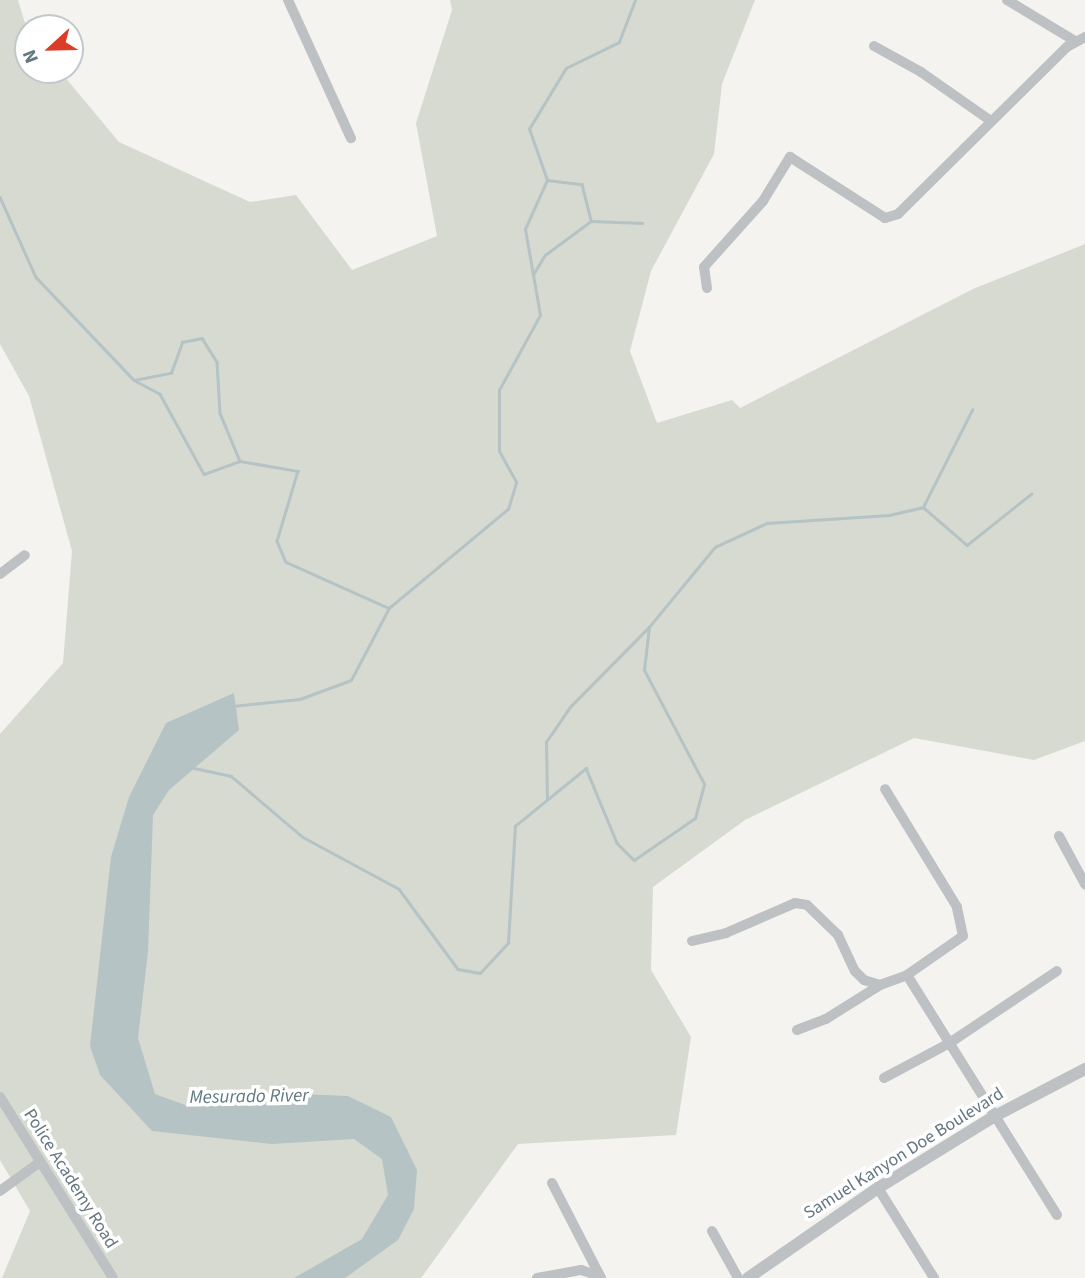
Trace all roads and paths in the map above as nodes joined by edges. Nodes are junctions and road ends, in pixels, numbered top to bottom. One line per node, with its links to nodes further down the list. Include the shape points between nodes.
1 (288, 0): 6 (street)
2 (1007, 0): 3 (street)
3 (1080, 39): 5 (street)
4 (874, 46): 5 (street)
5 (991, 121): 7 (street, via 898,214 885,218 790,157 763,201 704,267)
6 (351, 138)
7 (707, 288)
8 (25, 555): 9 (street)
9 (0, 574)
10 (884, 789): 15 (street, via 964,924 963,936)
11 (1059, 836): 12 (street)
12 (1085, 884)
13 (692, 941): 16 (street, via 726,933 795,903 807,905 826,919 855,971)
14 (1057, 971): 18 (street)
15 (907, 975): 16 (street); 18 (street)
16 (880, 985): 17 (street, via 826,1019)
17 (797, 1030)
18 (947, 1044): 20 (street); 22 (street)
19 (1085, 1069): 22 (street, Samuel Kanyon Doe Boulevard)
20 (884, 1078)
21 (0, 1097): 23 (street, Police Academy Road)
22 (995, 1116): 25 (street, Samuel Kanyon Doe Boulevard); 27 (street)
23 (40, 1162): 26 (street); 30 (street, Police Academy Road)
24 (552, 1183): 29 (street)
25 (878, 1188): 33 (street, Samuel Kanyon Doe Boulevard); 34 (street)
26 (0, 1191)
27 (1057, 1214)
28 (712, 1231): 32 (street)
29 (601, 1277): 31 (street, via 581,1270)
30 (113, 1278)
31 (537, 1278)
32 (738, 1278)
33 (748, 1278)
34 (934, 1278)

